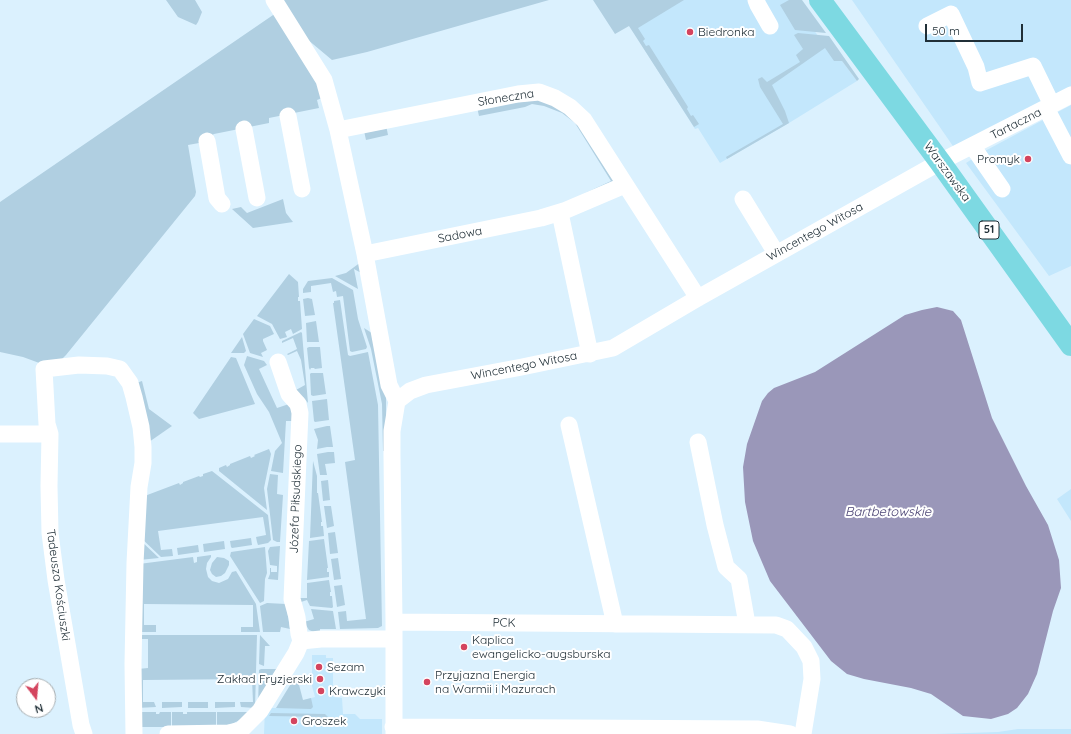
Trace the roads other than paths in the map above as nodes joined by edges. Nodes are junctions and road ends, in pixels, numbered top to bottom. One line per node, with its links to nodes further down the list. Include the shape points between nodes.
1 (274, 0): 10 (street, via 324,80)
2 (756, 0): 4 (street)
3 (820, 0): 14 (main road, Warszawska / 51)
4 (770, 26)
5 (927, 26): 7 (street, via 951,14 976,67 980,83 1033,66)
6 (1071, 95): 7 (street, Tartaczna)
7 (1049, 107): 12 (street, Tartaczna); 13 (street)
8 (288, 116): 16 (street)
9 (244, 129): 18 (street)
10 (338, 130): 15 (street, Słoneczna, via 539,92 562,102 579,115); 23 (street)
11 (206, 141): 20 (street, via 217,198)
12 (972, 147): 14 (street, Tartaczna); 17 (street)
13 (1071, 156)
14 (940, 162): 22 (street, Wincentego Witosa); 25 (main road, Warszawska / 51)
15 (625, 184): 21 (street, Sadowa); 24 (street, Słoneczna)
16 (302, 189)
17 (1002, 189)
18 (258, 198)
19 (743, 199): 22 (street)
20 (222, 204)
21 (560, 213): 23 (street, Sadowa); 26 (street)
22 (776, 253): 24 (street, Wincentego Witosa)
23 (365, 254): 28 (street, via 390,385)
24 (698, 298): 26 (street, Wincentego Witosa, via 612,348)
25 (1071, 345)
26 (590, 354): 28 (street, Wincentego Witosa, via 426,385 410,391)
27 (278, 362): 36 (street, Józefa Piłsudskiego, via 289,394 298,404 300,413 292,599)
28 (397, 401): 35 (street, via 392,432)
29 (569, 425): 33 (street)
30 (0, 434): 31 (street)
31 (50, 434): 39 (street, Tadeusza Kościuszki, via 50,533); 40 (street, Tadeusza Kościuszki, via 47,424 44,369 79,365 120,369 130,382 141,427 143,452 136,563)
32 (698, 442): 34 (street, via 726,567 739,579)
33 (615, 624): 34 (street, PCK, via 704,629); 35 (street, PCK)
34 (747, 624): 43 (street, PCK, via 776,625 786,629 804,647 811,661 812,679)
35 (394, 630): 36 (street); 37 (street)
36 (302, 641): 41 (street, via 260,711 241,730 229,734)
37 (394, 731): 38 (street)
38 (635, 731): 42 (street, via 757,729)
39 (84, 734)
40 (134, 734)
41 (168, 734)
42 (790, 734)
43 (803, 734)

